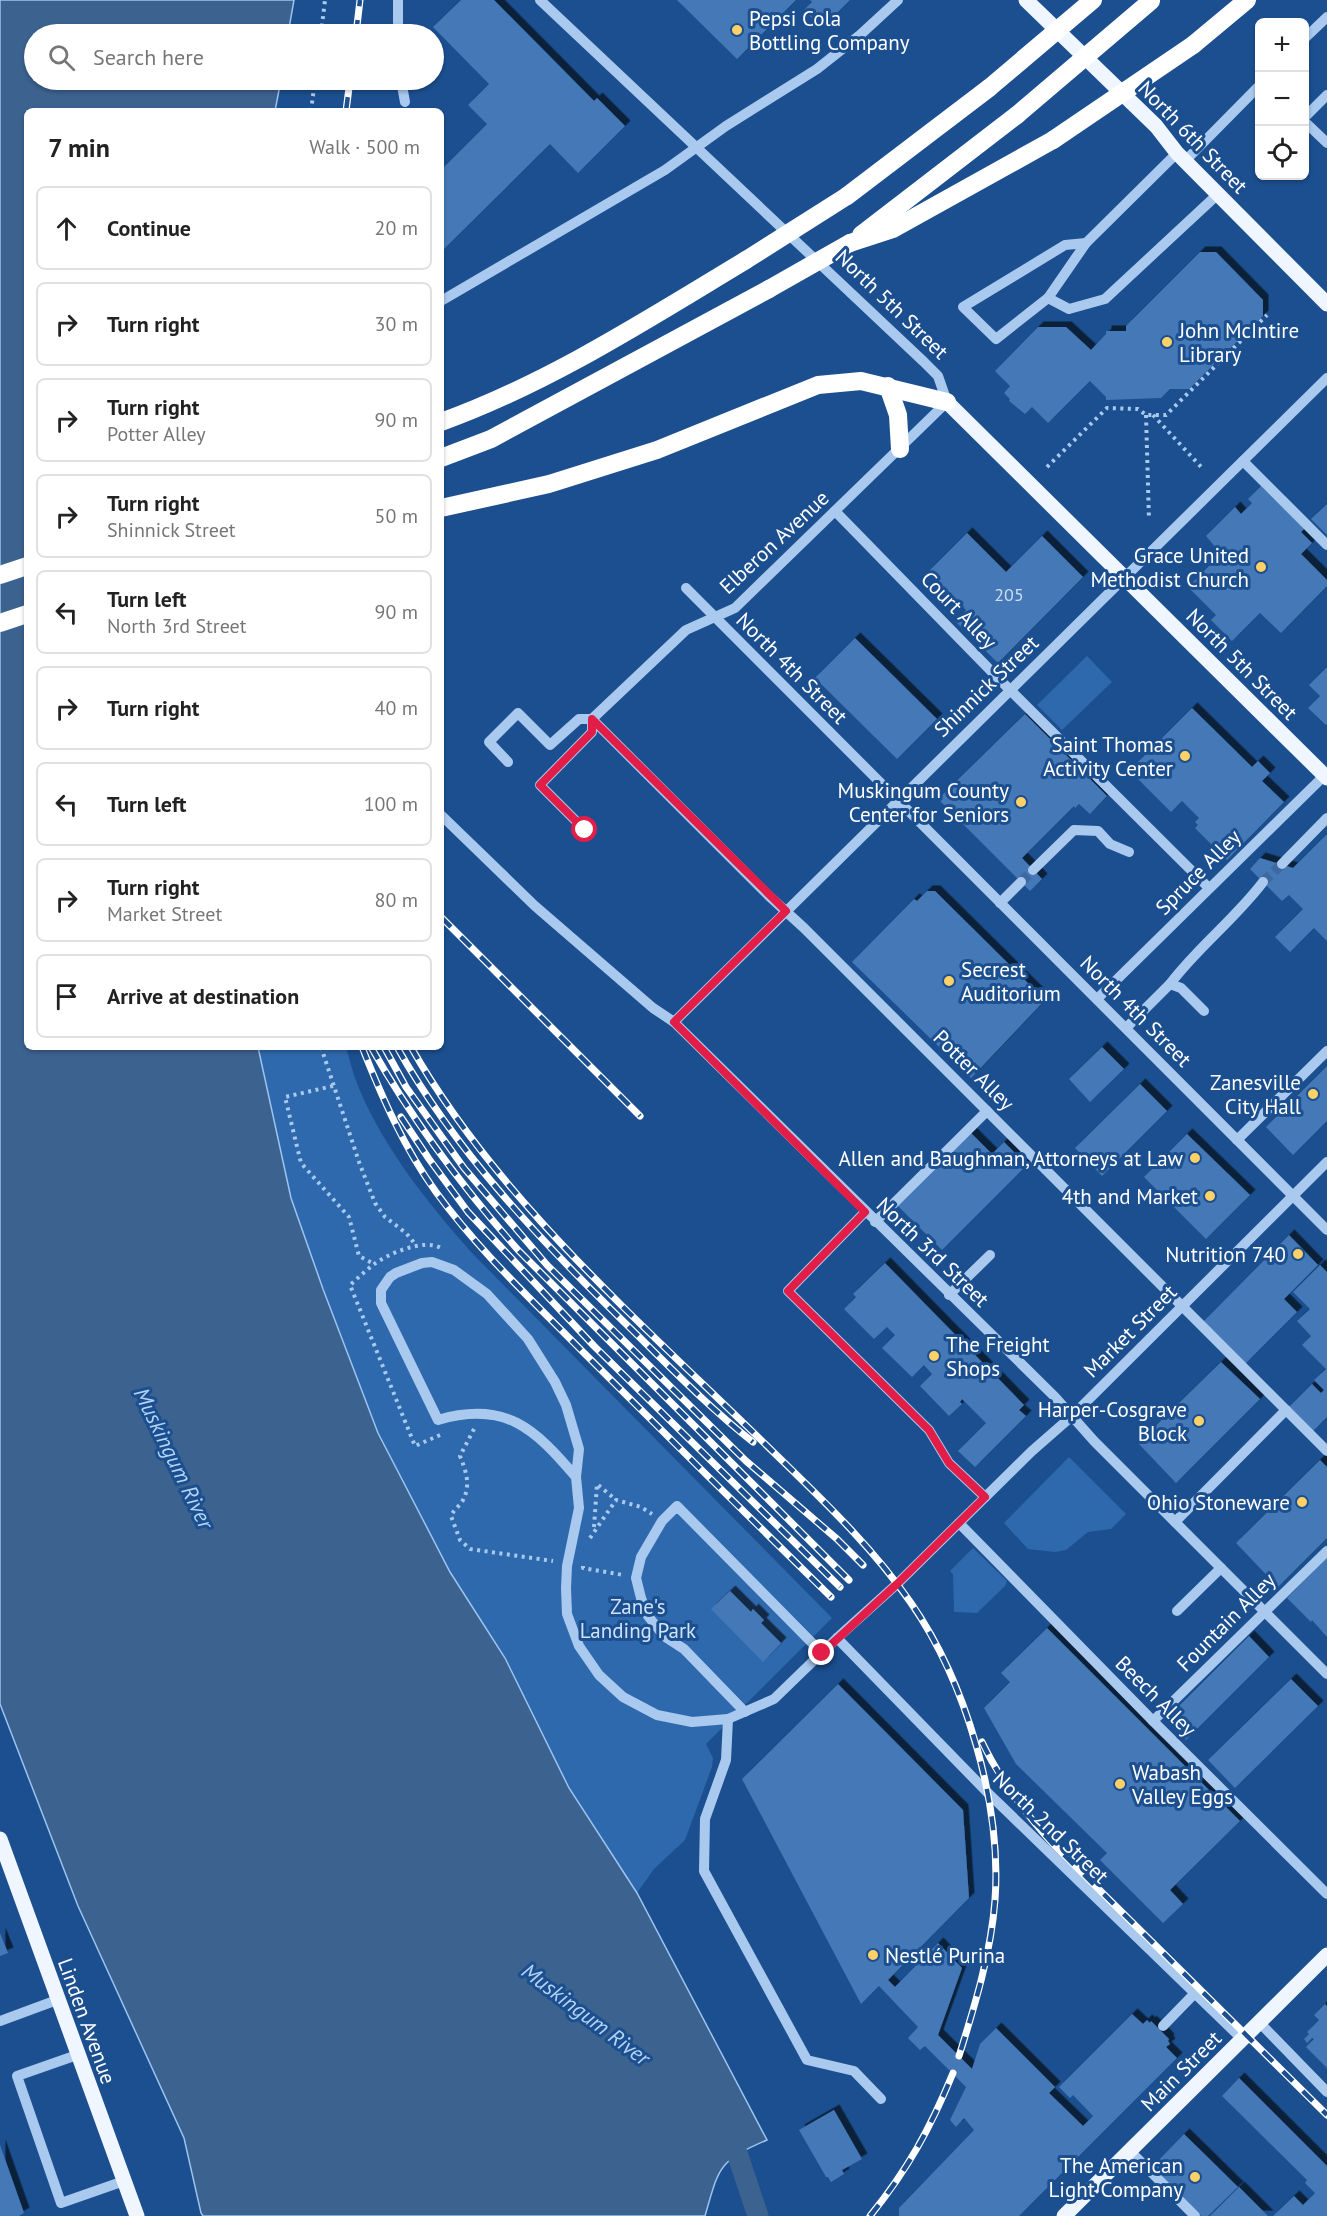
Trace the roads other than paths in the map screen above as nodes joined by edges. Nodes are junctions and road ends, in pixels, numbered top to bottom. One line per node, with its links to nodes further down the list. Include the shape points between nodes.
1 (398, 0): 9 (street)
2 (540, 0): 18 (street, North 5th Street)
3 (898, 0): 18 (street, via 817,69)
4 (1026, 0): 19 (main road, North 6th Street, via 1155,126)
5 (1093, 0): 29 (highway, bridge, via 989,88 847,196 603,346 480,408)
6 (1151, 0): 21 (highway, bridge, via 1017,115)
7 (1247, 0): 21 (highway, bridge, via 1193,45 1053,140 893,229)
8 (1327, 17): 10 (street)
9 (398, 24)
10 (1309, 35)
11 (403, 90): 14 (street)
12 (1255, 90): 19 (street)
13 (1327, 94): 15 (street)
14 (405, 102)
15 (1309, 114)
16 (1309, 123): 17 (street)
17 (1327, 143)
18 (697, 146): 24 (street, via 665,170); 28 (street, North 5th Street, via 938,376)
19 (1181, 157): 20 (main road, North 6th Street); 22 (street)
20 (1218, 194): 23 (street, via 1105,299 1069,309); 25 (main road, North 6th Street)
21 (850, 243): 31 (highway, bridge, via 491,439)
22 (1086, 243): 23 (street); 23 (street, via 1065,245 963,307 996,339)
23 (1048, 298)
24 (444, 299)
25 (1327, 304)
26 (1327, 378): 32 (street, Shinnick Street)
27 (888, 386): 28 (highway); 30 (highway, via 898,415); 33 (highway, via 861,381 818,385 657,450 549,484)
28 (947, 402): 30 (street, Elberon Avenue); 38 (main road, North 5th Street)
29 (444, 421)
30 (900, 449): 34 (street, Elberon Avenue)
31 (444, 457)
32 (1243, 461): 35 (street); 38 (street, Shinnick Street)
33 (444, 507)
34 (835, 511): 41 (street, Elberon Avenue, via 735,608); 43 (street, Court Alley)
35 (1327, 545)
36 (24, 567): 37 (highway)
37 (0, 575)
38 (1125, 577): 43 (street, Shinnick Street); 46 (main road, North 5th Street)
39 (686, 588): 41 (street, North 4th Street)
40 (24, 615): 42 (highway)
41 (714, 617): 44 (street, Elberon Avenue, via 687,630); 47 (street, North 4th Street)
42 (0, 623)
43 (1010, 690): 47 (street, Shinnick Street); 56 (street, Court Alley)
44 (592, 719): 45 (street, via 579,719 550,745 518,713 489,742); 50 (street, via 592,732 540,785); 58 (street, Potter Alley)
45 (508, 762)
46 (1326, 775): 56 (street, Spruce Alley)
47 (897, 801): 57 (street, North 4th Street); 58 (street, Shinnick Street)
48 (444, 818): 62 (street, North 3rd Street, via 535,906)
49 (1327, 818): 52 (street)
50 (585, 830)
51 (1129, 852): 53 (street, via 1110,844 1098,831 1074,830)
52 (1282, 864)
53 (1033, 870)
54 (1021, 882): 57 (street)
55 (1263, 882): 59 (street)
56 (1209, 888): 60 (street, Spruce Alley)
57 (1000, 903): 60 (street, North 4th Street)
58 (786, 911): 62 (street, Shinnick Street); 65 (street, Potter Alley)
59 (1170, 984): 61 (street, via 1181,988); 63 (street)
60 (1097, 999): 63 (street, North 4th Street)
61 (1204, 1011)
62 (674, 1022): 69 (street, North 3rd Street)
63 (1126, 1028): 66 (street, North 4th Street)
64 (1327, 1051): 66 (street)
65 (987, 1111): 70 (street); 74 (street, Potter Alley)
66 (1237, 1140): 68 (street, North 4th Street)
67 (1327, 1162): 68 (street, Market Street)
68 (1293, 1195): 71 (street, North 4th Street); 74 (street, Market Street)
69 (865, 1212): 70 (street, North 3rd Street); 79 (street, via 788,1291 929,1430 949,1463)
70 (875, 1222): 73 (street, North 3rd Street)
71 (1327, 1230)
72 (990, 1255): 73 (street)
73 (949, 1295): 76 (street, North 3rd Street)
74 (1182, 1306): 75 (street, Potter Alley); 76 (street, Market Street)
75 (1286, 1410): 77 (street, Potter Alley); 80 (street)
76 (1072, 1416): 79 (street, Market Street); 80 (street, North 3rd Street)
77 (1327, 1451)
78 (576, 1478): 78 (street, Market Street, via 579,1449 555,1382 528,1339 487,1294 432,1262 390,1277 381,1290 381,1303 438,1420 463,1413 512,1421 535,1433); 90 (street, Market Street, via 579,1508 566,1588 567,1614 579,1646 598,1674 623,1697 657,1715 692,1722)
79 (985, 1497): 81 (street, Market Street)
80 (1175, 1522): 83 (street, North 3rd Street)
81 (959, 1523): 86 (street, Market Street); 91 (street, Beech Alley)
82 (1327, 1551): 85 (street, Fountain Alley)
83 (1221, 1568): 84 (street); 85 (street, North 3rd Street)
84 (1177, 1611)
85 (1265, 1612): 88 (street, North 3rd Street); 91 (street, Fountain Alley)
86 (837, 1638): 87 (street, Market Street); 95 (street, North 2nd Street, via 988,1794)
87 (822, 1653): 89 (street, Market Street, via 774,1699); 89 (street, via 677,1506 662,1521 641,1557 636,1578 641,1598 648,1616 664,1636 684,1649)
88 (1327, 1674)
89 (745, 1712): 90 (street, Market Street)
90 (728, 1719): 103 (street, via 726,1760 705,1819 704,1870 807,2060 854,2071)
91 (1153, 1721): 93 (street, Beech Alley)
92 (0, 1839): 96 (main road, Linden Avenue)
93 (1327, 1894)
94 (1327, 1954): 98 (main road, Main Street)
95 (1195, 1993): 99 (street); 100 (street, North 2nd Street)
96 (57, 2000): 97 (street); 101 (main road, Linden Avenue)
97 (0, 2021)
98 (1259, 2022): 100 (main road, Main Street); 102 (street)
99 (1163, 2026)
100 (1242, 2039): 104 (main road, Main Street)
101 (77, 2055): 105 (main road, Linden Avenue); 105 (street, via 17,2076 61,2203)
102 (1327, 2092)
103 (881, 2099)
104 (1130, 2151): 107 (main road, Main Street); 108 (street)
105 (124, 2181): 106 (main road, Linden Avenue)
106 (137, 2216)
107 (1064, 2216)
108 (1195, 2216)

